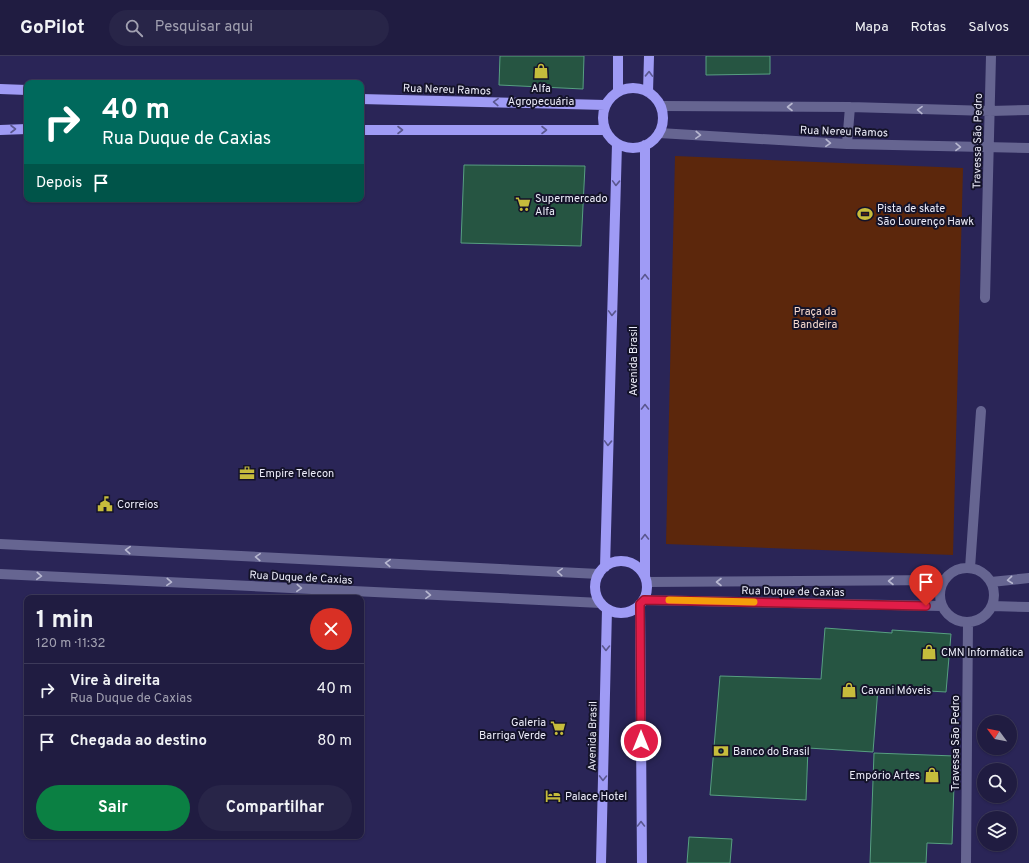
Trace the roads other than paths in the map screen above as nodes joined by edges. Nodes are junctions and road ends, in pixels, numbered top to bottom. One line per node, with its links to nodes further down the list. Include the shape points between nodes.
1 (618, 56): 6 (main road)
2 (650, 56): 7 (main road, one-way to 2)
3 (991, 56): 13 (street, Travessa São Pedro)
4 (0, 89): 5 (main road)
5 (24, 90)
6 (618, 92): 7 (main road, via 638,88); 9 (main road)
7 (648, 92): 10 (main road, via 656,98)
8 (364, 99): 9 (main road, Rua Nereu Ramos, one-way to 8)
9 (605, 105): 17 (main road)
10 (660, 106): 11 (street, Rua Nereu Ramos, one-way to 10); 18 (main road, via 663,115)
11 (850, 108): 13 (street, Rua Nereu Ramos, one-way to 11); 20 (street)
12 (1029, 110): 13 (street, Rua Nereu Ramos)
13 (990, 111): 22 (street, Travessa São Pedro)
14 (24, 129): 15 (main road, one-way to 14)
15 (0, 130)
16 (364, 130): 17 (main road, one-way to 17)
17 (605, 130): 19 (main road)
18 (659, 133): 20 (street, Rua Nereu Ramos, one-way to 20); 21 (main road)
19 (617, 144): 21 (main road, via 636,148); 28 (main road, Avenida Brasil, one-way to 28)
20 (847, 144): 22 (street, Rua Nereu Ramos, one-way to 22)
21 (645, 146): 31 (main road, Avenida Brasil, one-way to 21)
22 (990, 147): 23 (street, Rua Nereu Ramos); 24 (street, Travessa São Pedro)
23 (1029, 148)
24 (985, 298)
25 (981, 411): 27 (street)
26 (0, 544): 28 (street, Rua Duque de Caxias, one-way to 26)
27 (970, 568): 32 (street, via 954,571); 33 (street, via 986,575)
28 (602, 570): 31 (main road, via 612,563 627,562 641,570); 35 (main road, via 595,589)
29 (0, 574): 35 (street, Rua Duque de Caxias, one-way to 35)
30 (1029, 578): 33 (street, one-way to 33)
31 (646, 579): 32 (street, Rua Duque de Caxias, one-way to 31); 34 (main road, via 647,588)
32 (944, 580): 36 (street, via 940,588)
33 (991, 582): 37 (street, via 994,590)
34 (642, 602): 35 (main road, via 635,609 621,613); 36 (street, Rua Duque de Caxias); 41 (main road, one-way to 34)
35 (604, 606): 40 (main road, Avenida Brasil, one-way to 40)
36 (942, 606): 39 (street, via 952,618)
37 (992, 606): 38 (street); 39 (street, via 982,618)
38 (1029, 607)
39 (968, 622): 42 (street, Travessa São Pedro)
40 (601, 863)
41 (642, 863)
42 (966, 863)

